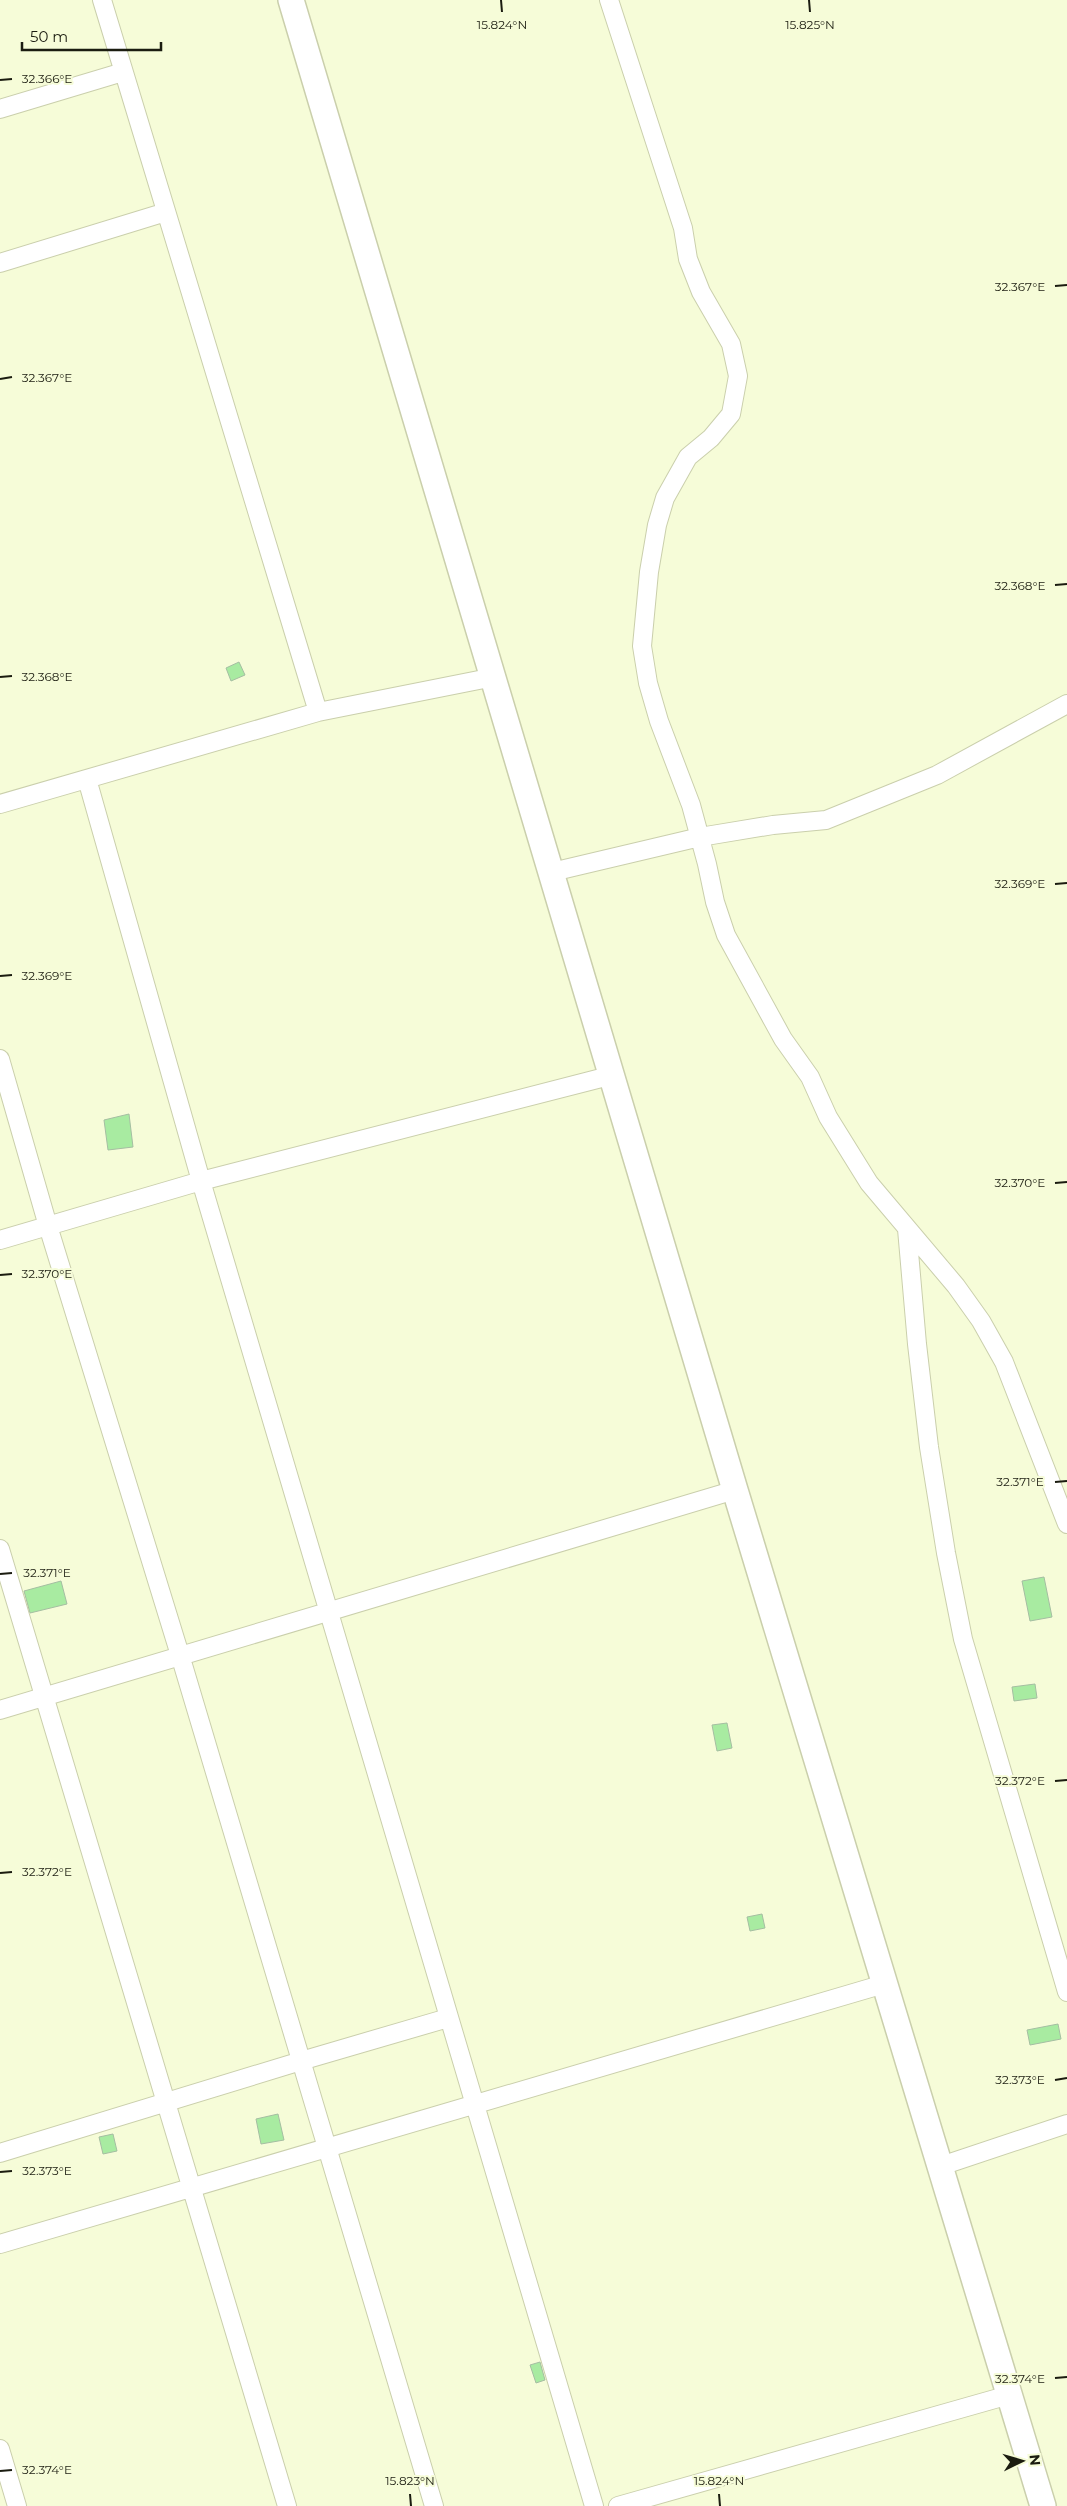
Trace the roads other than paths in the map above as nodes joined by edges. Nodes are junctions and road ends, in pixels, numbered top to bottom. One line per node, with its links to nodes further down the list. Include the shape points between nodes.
1 (102, 0): 4 (street)
2 (290, 0): 8 (street)
3 (609, 0): 13 (street, via 683,228 688,259 701,292 731,344 738,376 731,414 711,438 688,457 665,498 653,546 644,618 642,646 648,683)
4 (123, 72): 5 (street); 6 (street)
5 (0, 109)
6 (166, 212): 7 (street); 10 (street)
7 (0, 263)
8 (494, 677): 10 (street); 14 (street)
9 (1067, 704): 13 (street, via 937,775 826,820)
10 (318, 712): 11 (street)
11 (87, 779): 12 (street); 17 (street)
12 (0, 804)
13 (700, 837): 14 (street); 19 (street, via 726,935 783,1039 810,1077 828,1117 869,1183)
14 (552, 872): 16 (street)
15 (0, 1059): 18 (street)
16 (613, 1075): 17 (street); 21 (street)
17 (201, 1181): 18 (street); 24 (street)
18 (48, 1226): 20 (street); 25 (street)
19 (907, 1229): 22 (street, via 956,1286 1004,1362); 29 (street, via 929,1447 963,1639)
20 (0, 1240)
21 (735, 1490): 24 (street); 28 (street)
22 (1067, 1524)
23 (0, 1549): 26 (street)
24 (330, 1611): 25 (street); 30 (street)
25 (180, 1655): 26 (street); 31 (street)
26 (46, 1696): 27 (street); 32 (street)
27 (0, 1710)
28 (884, 1984): 33 (street); 37 (street)
29 (1067, 1992)
30 (448, 2018): 31 (street); 33 (street)
31 (301, 2061): 32 (street); 35 (street)
32 (165, 2103): 36 (street); 38 (street)
33 (475, 2105): 35 (street); 45 (street)
34 (1067, 2124): 37 (street)
35 (328, 2147): 38 (street); 44 (street)
36 (0, 2152)
37 (940, 2166): 40 (street)
38 (192, 2188): 39 (street); 43 (street)
39 (0, 2244)
40 (1009, 2395): 46 (street); 47 (street)
41 (0, 2449): 42 (street)
42 (17, 2506)
43 (287, 2506)
44 (434, 2506)
45 (594, 2506)
46 (618, 2506)
47 (1043, 2506)

